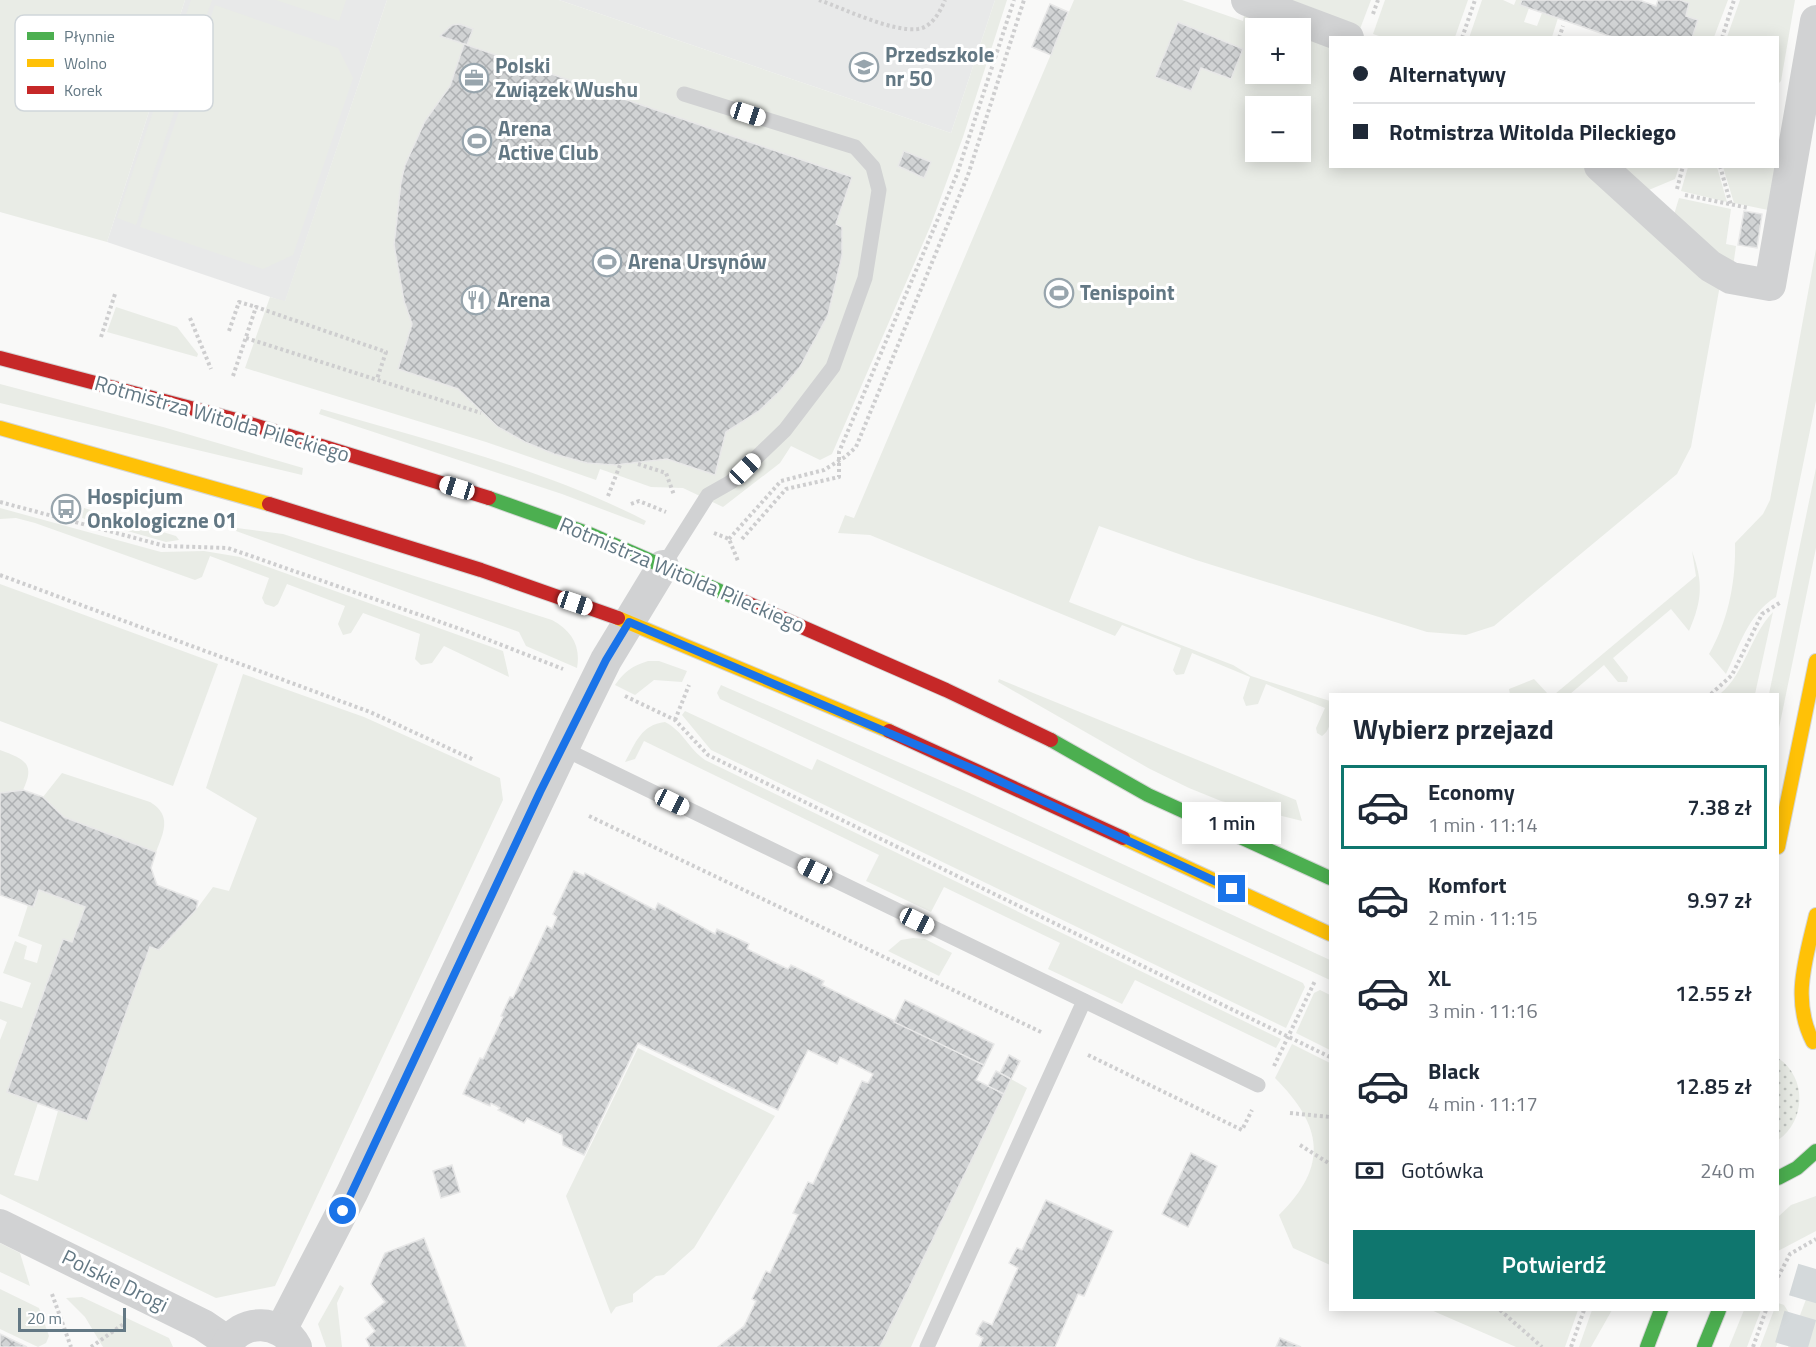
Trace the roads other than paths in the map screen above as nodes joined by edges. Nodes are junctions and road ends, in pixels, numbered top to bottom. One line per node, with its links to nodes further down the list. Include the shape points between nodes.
1 (1247, 0): 3 (street)
2 (1816, 21): 5 (street, via 1770,285 1731,278 1710,266)
3 (1343, 36)
4 (684, 94): 8 (lane, via 855,147 873,167 879,190 866,278 833,367 785,430 731,482 708,495)
5 (1602, 168)
6 (0, 358): 8 (main road, Rotmistrza Witolda Pileckiego, via 244,422 500,501)
7 (0, 428): 9 (main road, via 84,449 340,526)
8 (663, 566): 9 (street); 13 (main road, Rotmistrza Witolda Pileckiego, via 966,699 1061,745 1148,795)
9 (629, 622): 11 (street); 15 (main road, via 978,771)
10 (1816, 661): 12 (main road)
11 (562, 748): 16 (lane); 23 (street, via 352,1193)
12 (1779, 842)
13 (1329, 878)
14 (1816, 915): 18 (main road, via 1801,999 1805,1025)
15 (1329, 934)
16 (1084, 1001): 19 (lane); 25 (lane)
17 (1791, 1025): 18 (main road)
18 (1814, 1045)
19 (1258, 1085)
20 (0, 1225): 24 (street, Polskie Drogi, via 203,1325)
21 (1662, 1311): 26 (main road)
22 (1719, 1311): 27 (main road)
23 (288, 1338): 24 (street, via 258,1325 246,1327)
24 (227, 1345)
25 (927, 1347)
26 (1647, 1347)
27 (1704, 1347)

